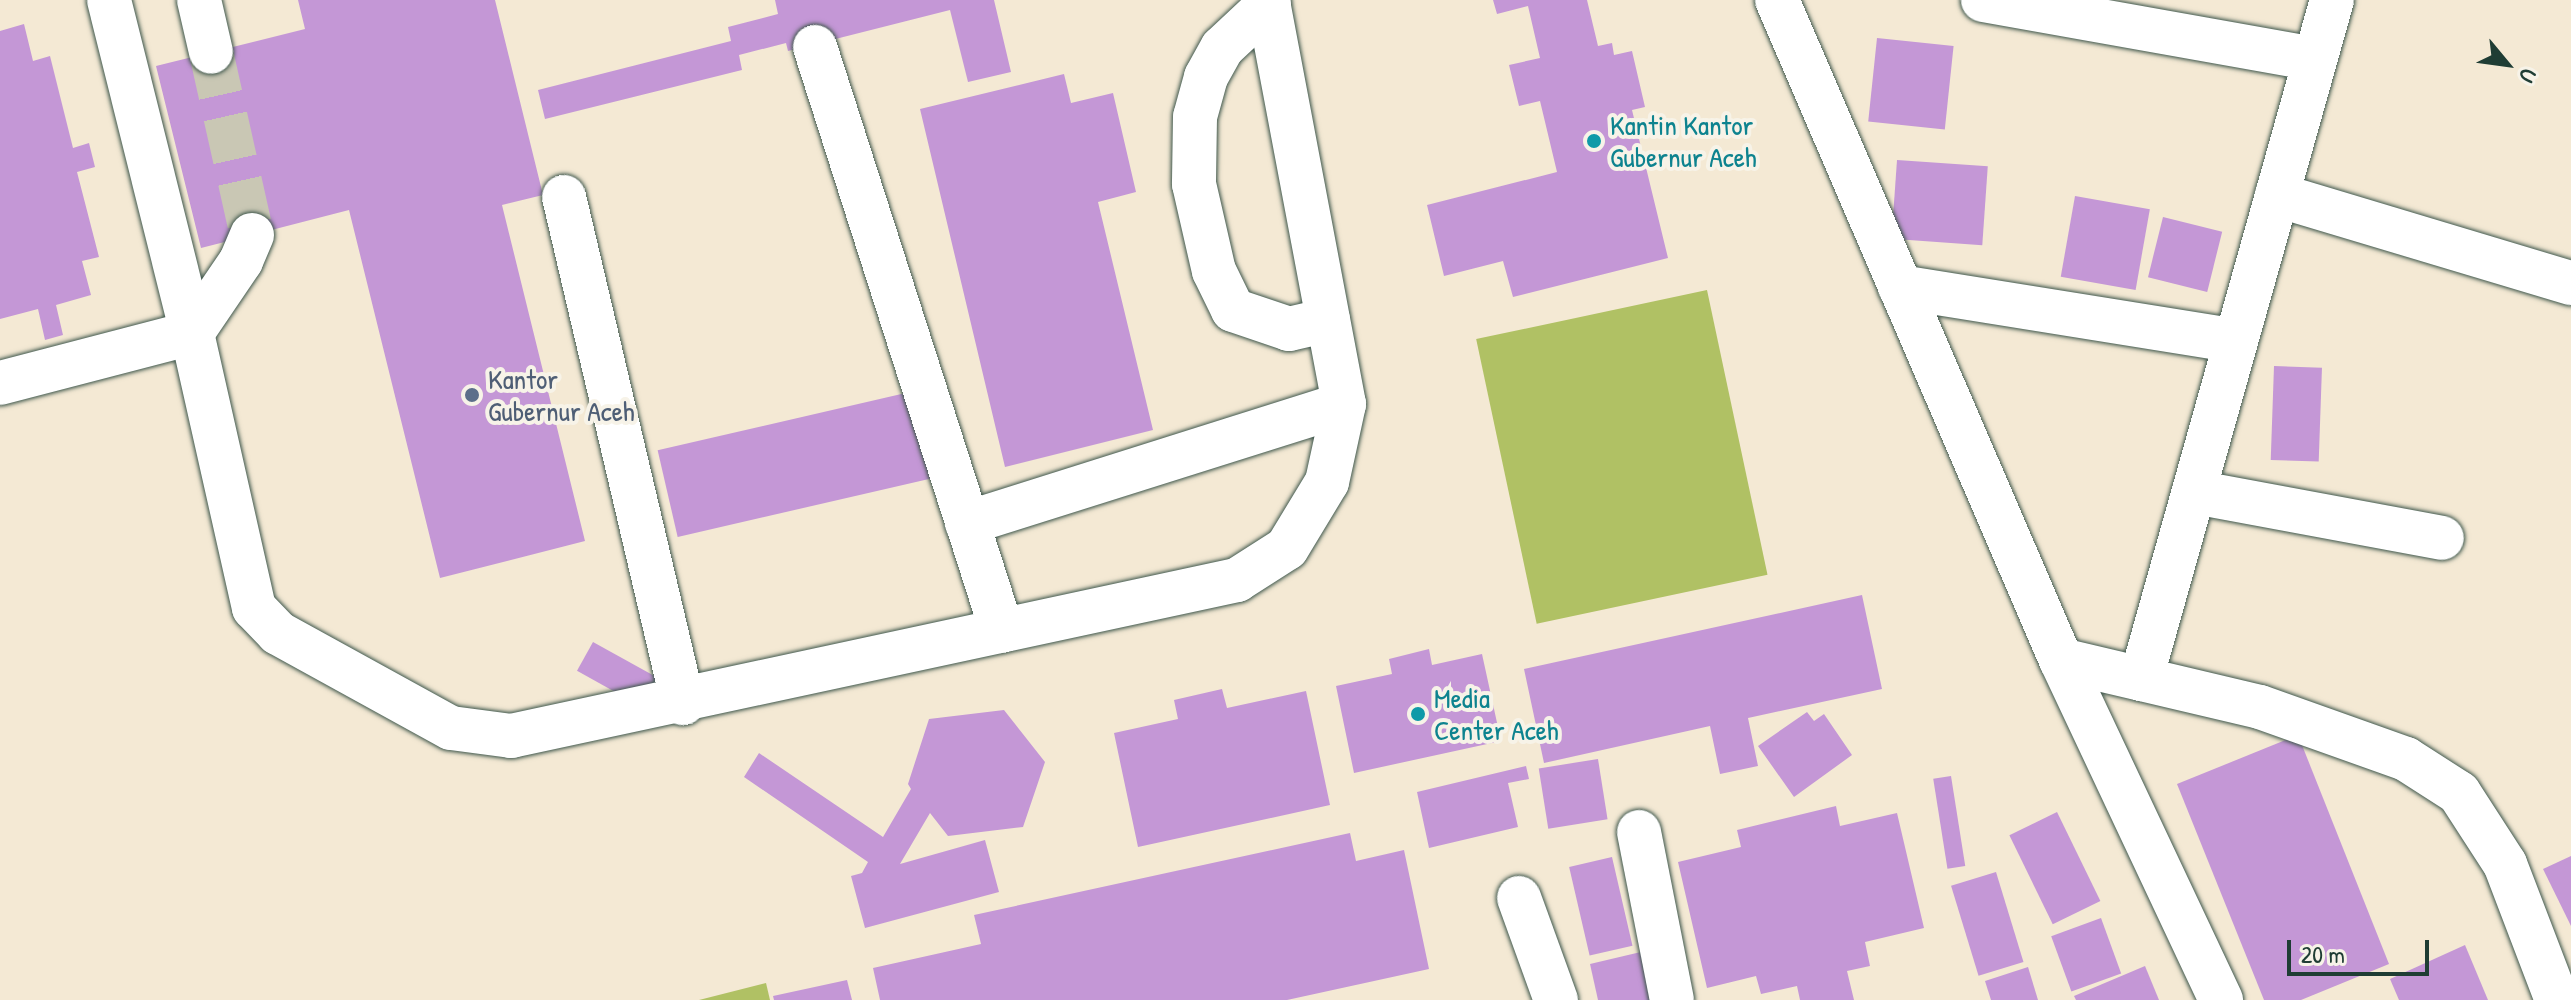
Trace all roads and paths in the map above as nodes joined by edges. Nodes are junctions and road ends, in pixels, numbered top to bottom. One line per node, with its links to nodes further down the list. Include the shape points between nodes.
1 (109, 0): 16 (street)
2 (199, 0): 8 (street)
3 (1777, 0): 14 (street)
4 (1983, 0): 9 (street)
5 (2332, 0): 9 (street)
6 (1269, 2): 15 (street); 15 (street, via 1222,48 1206,77 1195,117 1194,184 1214,271 1233,310 1289,329)
7 (815, 47): 21 (street)
8 (211, 52)
9 (2315, 59): 10 (street)
10 (2277, 195): 13 (street); 17 (street)
11 (564, 197): 26 (street)
12 (252, 235): 16 (street, via 241,261)
13 (2571, 283)
14 (1900, 287): 17 (street); 24 (street)
15 (1328, 320): 19 (street)
16 (192, 333): 18 (street); 26 (street, via 254,608 278,633 451,728 511,736)
17 (2236, 341): 20 (street)
18 (0, 383)
19 (1344, 404): 21 (street); 23 (street, via 1327,482 1287,548 1237,580)
20 (2194, 492): 22 (street); 25 (street)
21 (967, 523): 23 (street)
22 (2442, 538)
23 (1002, 631): 26 (street)
24 (2061, 660): 25 (street); 31 (street)
25 (2141, 679): 32 (street, via 2260,707 2362,743 2406,759 2459,793 2484,823 2505,864)
26 (683, 703)
27 (1639, 832): 30 (street)
28 (1519, 898): 29 (street)
29 (1556, 1000)
30 (1672, 1000)
31 (2221, 1000)
32 (2557, 1000)

